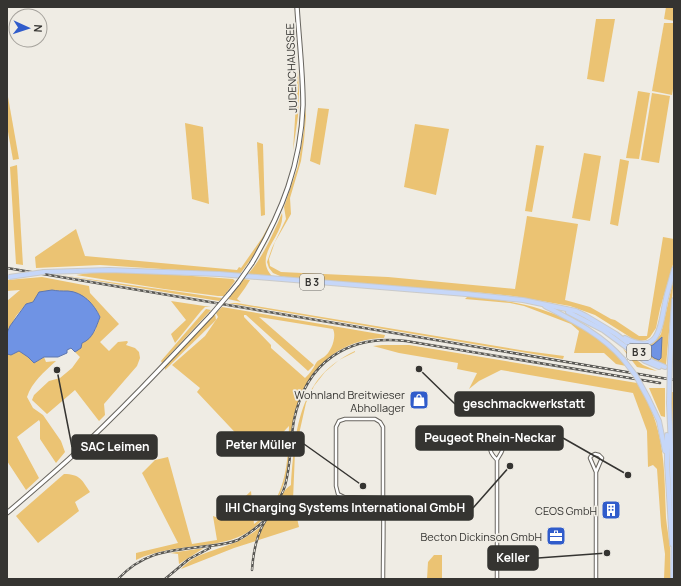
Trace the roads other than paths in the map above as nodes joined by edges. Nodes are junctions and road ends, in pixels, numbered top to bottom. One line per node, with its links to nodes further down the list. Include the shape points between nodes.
1 (297, 7): 17 (main road, JUDENCHAUSSEE, bridge, via 303,104 297,154 288,190 269,235 238,283 211,315 117,412)
2 (674, 269): 9 (main road, B 3, via 661,327 654,339 640,344)
3 (8, 277): 5 (main road, B 3, bridge, via 53,271 109,270 219,274 474,294)
4 (674, 300): 8 (main road)
5 (539, 303): 6 (main road, B 3); 14 (main road, B 3, bridge, via 592,331 623,359 636,376 656,414)
6 (560, 308): 9 (main road, B 3, via 576,311); 10 (main road, B 3, via 603,330 645,362)
7 (674, 313): 8 (main road)
8 (673, 323): 12 (main road, B 3, bridge)
9 (616, 334): 10 (main road, B 3, via 651,361)
10 (666, 367): 11 (main road, B 3)
11 (674, 367)
12 (669, 417): 14 (main road, B 3); 18 (main road, B 3, via 674,505)
13 (497, 460): 13 (street, via 503,448 502,444 496,441 490,449); 20 (street)
14 (667, 463): 18 (main road, B 3)
15 (596, 472): 15 (street, via 602,458 595,454 590,458); 21 (street)
16 (383, 498): 16 (street, via 383,427 375,419 345,418 339,421 336,427 338,494 344,497); 19 (street)
17 (7, 513)
18 (673, 550): 22 (main road, B 3)
19 (383, 579)
20 (497, 579)
21 (596, 579)
22 (673, 579)

